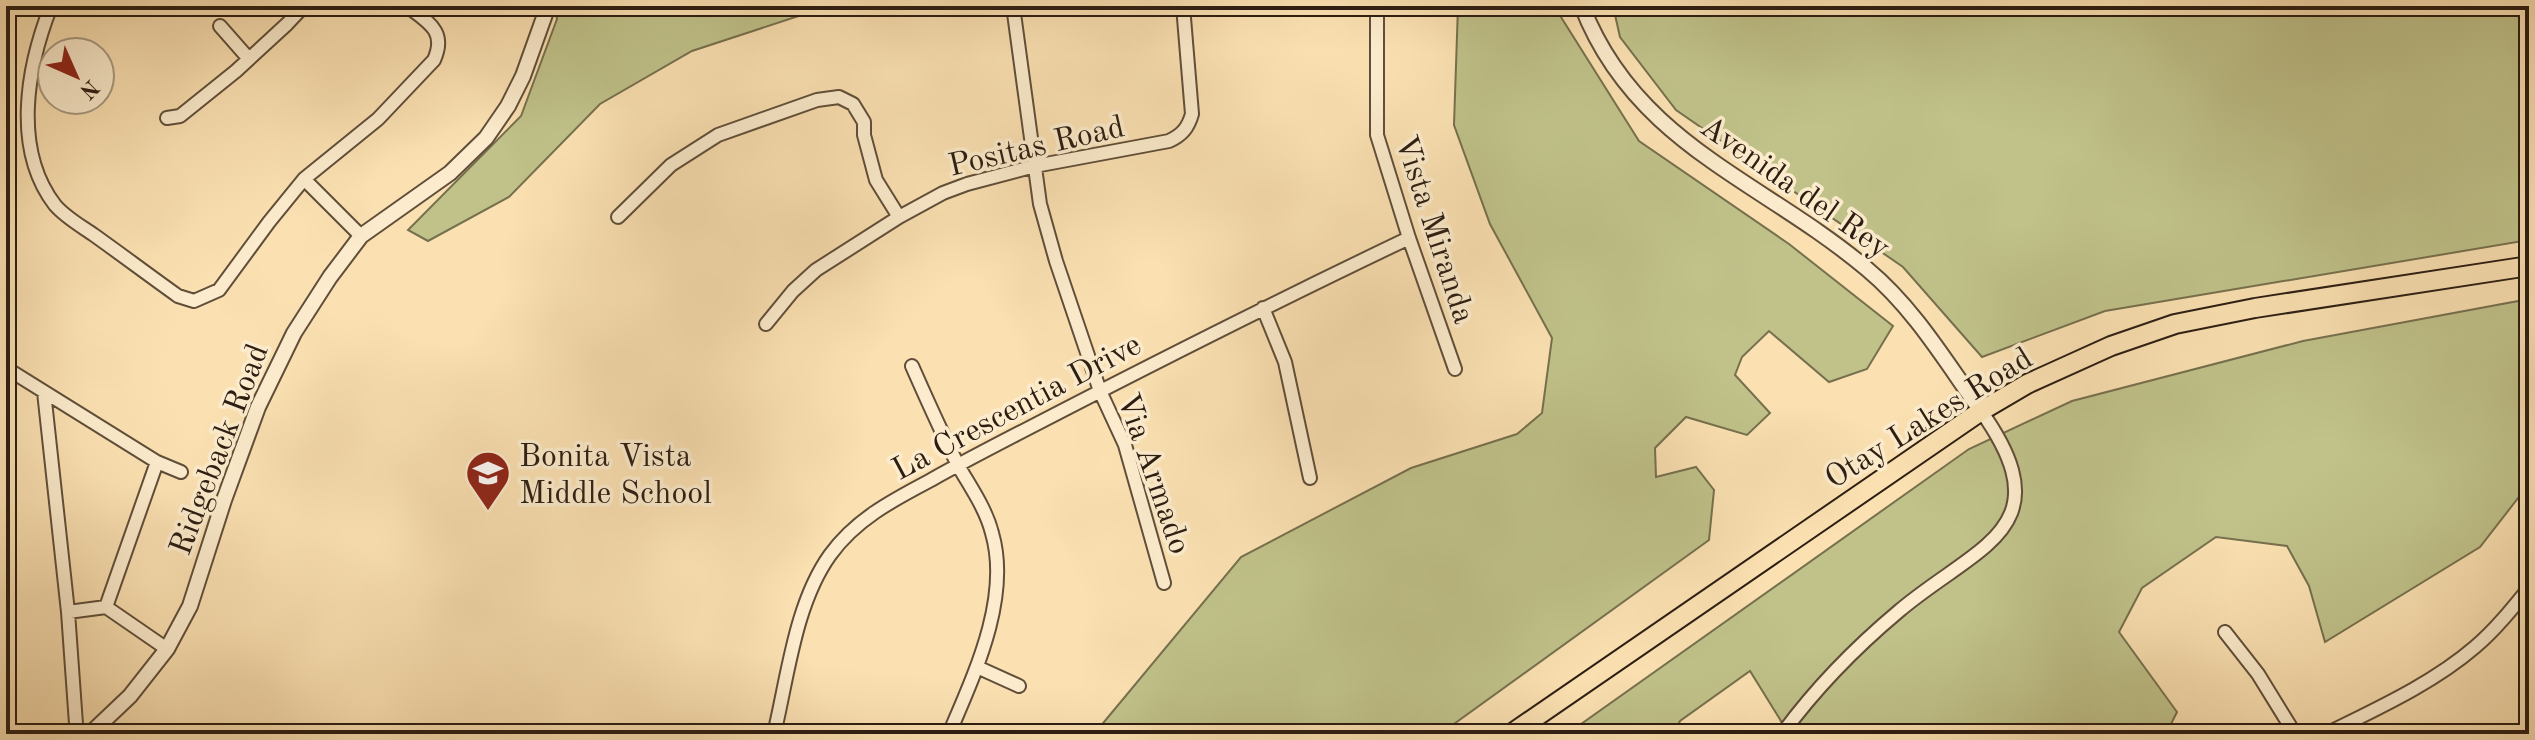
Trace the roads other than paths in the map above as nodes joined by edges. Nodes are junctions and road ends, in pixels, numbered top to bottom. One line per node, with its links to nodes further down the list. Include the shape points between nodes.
1 (51, 6): 13 (street, via 28,94 34,165 57,207 178,296 194,301 219,290)
2 (304, 6): 10 (street)
3 (407, 6): 13 (street, via 432,24 438,36 434,60 378,119)
4 (548, 6): 16 (street, Ridgeback Road, via 523,76 486,138 450,173)
5 (1013, 6): 12 (street, Via Armado)
6 (1183, 6): 12 (street, Positas Road, via 1192,114 1179,136)
7 (1377, 6): 17 (street, Vista Miranda, via 1377,135)
8 (1582, 6): 26 (street, Avenida del Rey, via 1612,66 1649,111 1679,138 1882,281)
9 (220, 26): 10 (street)
10 (249, 59): 11 (street, via 180,116)
11 (167, 118)
12 (1035, 166): 15 (street, Positas Road, via 967,184); 24 (street, Via Armado, via 1040,204)
13 (304, 179): 16 (street)
14 (618, 217): 15 (street, via 671,165 718,135 839,97 853,104 864,122 876,180)
15 (899, 217): 20 (street, Positas Road, via 816,270)
16 (361, 236): 36 (street, Ridgeback Road, via 294,333 258,407 190,606)
17 (1409, 238): 19 (street, La Crescentia Drive); 23 (street, Vista Miranda)
18 (2529, 266): 26 (main road, Otay Lakes Road, via 2175,324 2027,384)
19 (1263, 308): 24 (street, La Crescentia Drive); 30 (street, via 1285,362)
20 (766, 324)
21 (912, 366): 28 (street)
22 (6, 368): 25 (street)
23 (1455, 369)
24 (1100, 391): 28 (street, La Crescentia Drive); 31 (street, Via Armado, via 1125,445)
25 (44, 392): 27 (street); 34 (street)
26 (1981, 411): 43 (main road, Otay Lakes Road); 44 (street, via 2013,469 2014,501 2004,528 1983,551 1899,611 1829,677)
27 (157, 462): 29 (street); 33 (street)
28 (958, 465): 37 (street, via 993,534 996,557 994,607); 41 (street, La Crescentia Drive, via 877,509 830,556 804,610)
29 (181, 472)
30 (1310, 478)
31 (1164, 583)
32 (2529, 588): 46 (street, via 2462,657)
33 (106, 607): 34 (street); 36 (street)
34 (68, 612): 39 (street)
35 (2225, 632): 45 (street)
36 (167, 649): 40 (street, Ridgeback Road, via 130,696)
37 (977, 667): 38 (street); 42 (street)
38 (1019, 686)
39 (76, 724)
40 (90, 734)
41 (774, 734)
42 (949, 734)
43 (1511, 734)
44 (1782, 734)
45 (2295, 734)
46 (2326, 734)

